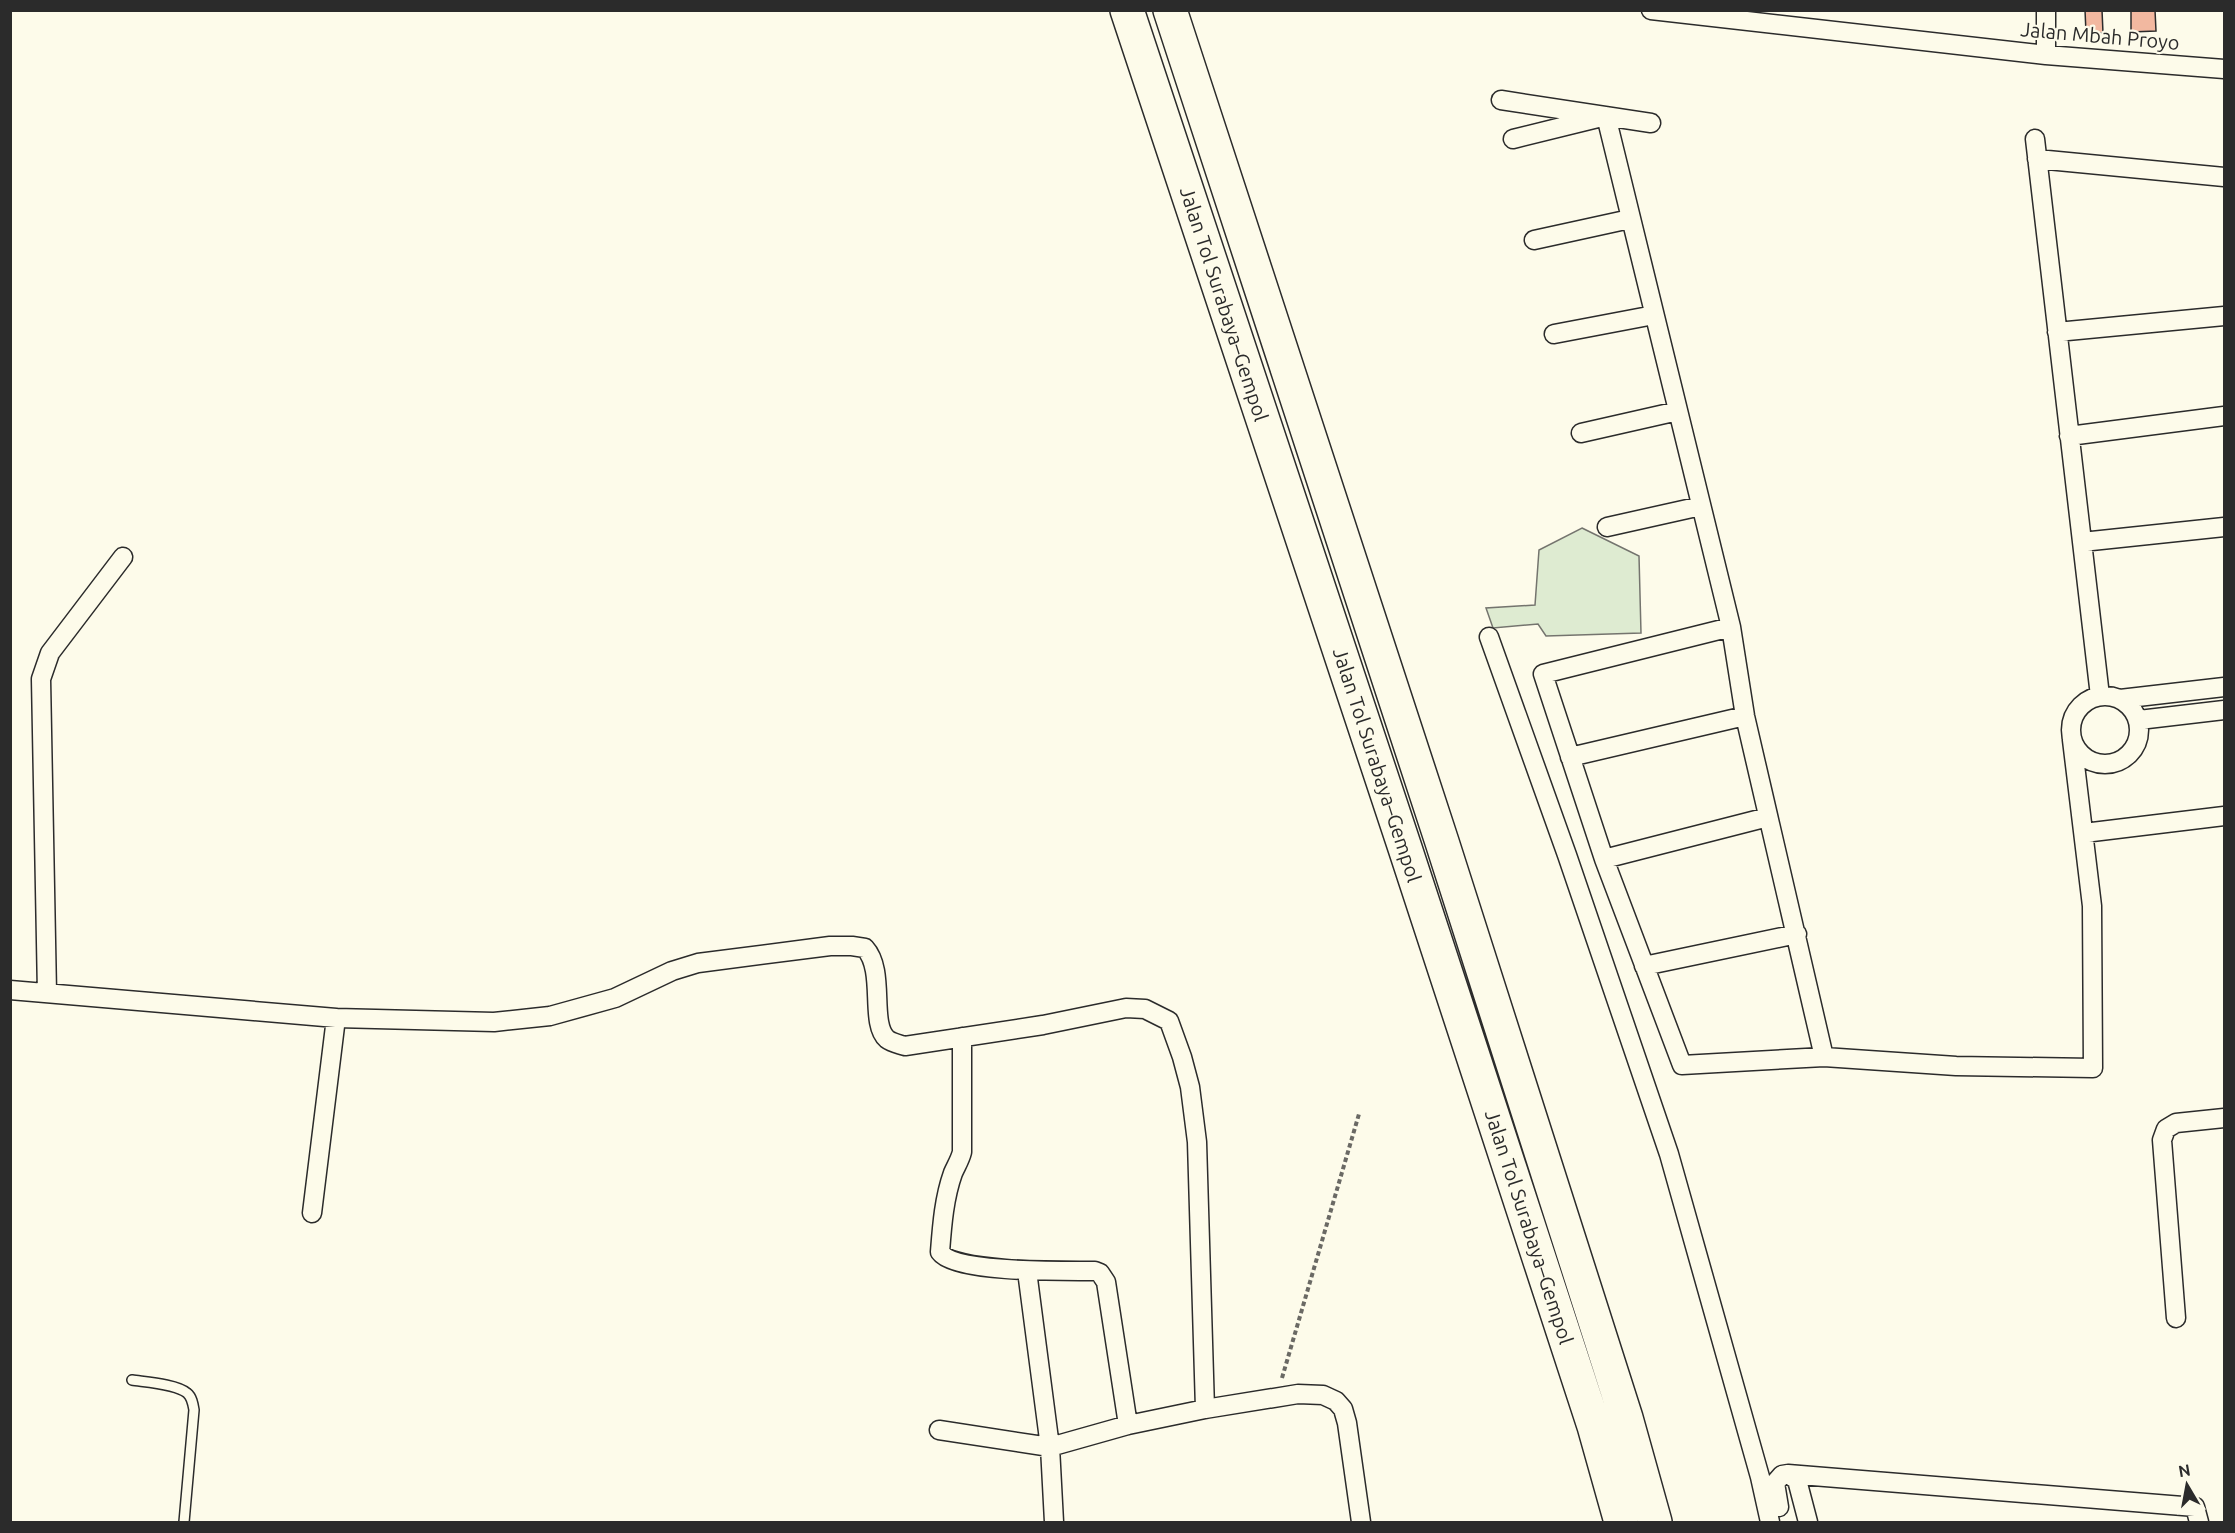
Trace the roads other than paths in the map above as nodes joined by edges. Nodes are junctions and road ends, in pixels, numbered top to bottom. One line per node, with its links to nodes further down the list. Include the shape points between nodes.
1 (1127, 10): 63 (highway, Jalan Tol Surabaya–Gempol, via 1594,1426)
2 (1170, 10): 64 (highway, Jalan Tol Surabaya–Gempol, via 1456,887 1626,1418)
3 (1651, 10): 5 (street, Jalan Mbah Proyo)
4 (2046, 10): 5 (street)
5 (2046, 56): 6 (street, Jalan Mbah Proyo)
6 (2224, 69)
7 (1501, 100): 8 (street)
8 (1606, 116): 9 (street); 10 (street); 14 (street)
9 (1652, 123)
10 (1513, 139)
11 (2034, 139): 12 (street)
12 (2037, 159): 13 (street); 18 (street)
13 (2224, 177)
14 (1630, 219): 15 (street); 16 (street)
15 (1534, 240)
16 (1654, 315): 19 (street); 20 (street)
17 (2224, 316): 18 (street)
18 (2057, 332): 23 (street)
19 (1554, 334)
20 (1678, 411): 22 (street); 24 (street)
21 (2224, 416): 23 (street)
22 (1581, 433)
23 (2069, 436): 27 (street)
24 (1701, 506): 25 (street); 29 (street)
25 (1607, 527)
26 (2224, 527): 27 (street)
27 (2082, 542): 32 (street)
28 (123, 557): 46 (street, via 58,642 41,679)
29 (1731, 627): 35 (street); 38 (street, via 1543,674)
30 (1489, 636): 65 (street, via 1669,1154)
31 (2224, 687): 33 (street)
32 (2100, 696): 33 (street); 37 (street, via 2082,704 2076,712)
33 (2120, 699): 36 (street)
34 (2224, 710): 36 (street)
35 (1744, 716): 38 (street); 40 (street)
36 (2139, 720): 37 (street, via 2139,740 2120,762 2091,762)
37 (2072, 740): 41 (street)
38 (1570, 757): 42 (street)
39 (2224, 816): 41 (street)
40 (1768, 817): 42 (street); 43 (street)
41 (2084, 833): 49 (street, via 2092,906 2092,1068 1956,1066)
42 (1604, 859): 44 (street)
43 (1797, 934): 44 (street); 49 (street)
44 (1644, 966): 49 (street, via 1682,1065)
45 (10, 990): 46 (street)
46 (47, 993): 47 (street)
47 (336, 1018): 48 (street, via 494,1022 550,1016 615,998 698,963 852,945 865,948 875,965 880,1028 886,1038 905,1046); 51 (street)
48 (962, 1037): 52 (street, via 962,1152 944,1212 940,1252 955,1263); 55 (street, via 1126,1008 1145,1009 1169,1021 1190,1087 1197,1142)
49 (1824, 1057)
50 (2224, 1119): 53 (street, via 2176,1123 2166,1129 2162,1140)
51 (312, 1213)
52 (1027, 1271): 56 (street, via 1095,1271 1104,1277); 58 (street)
53 (2176, 1318)
54 (132, 1380): 60 (lane, via 177,1388 189,1394 192,1401)
55 (1205, 1409): 56 (street); 62 (street, via 1298,1394 1323,1395 1336,1401 1347,1423)
56 (1128, 1425): 58 (street)
57 (939, 1430): 58 (street)
58 (1050, 1447): 61 (street)
59 (1788, 1474): 66 (street, via 1775,1483); 67 (street, via 1797,1480); 68 (street, via 2195,1507)
60 (184, 1522)
61 (1054, 1522)
62 (1361, 1522)
63 (1621, 1522)
64 (1655, 1522)
65 (1770, 1522)
66 (1782, 1522)
67 (1808, 1522)
68 (2199, 1522)

